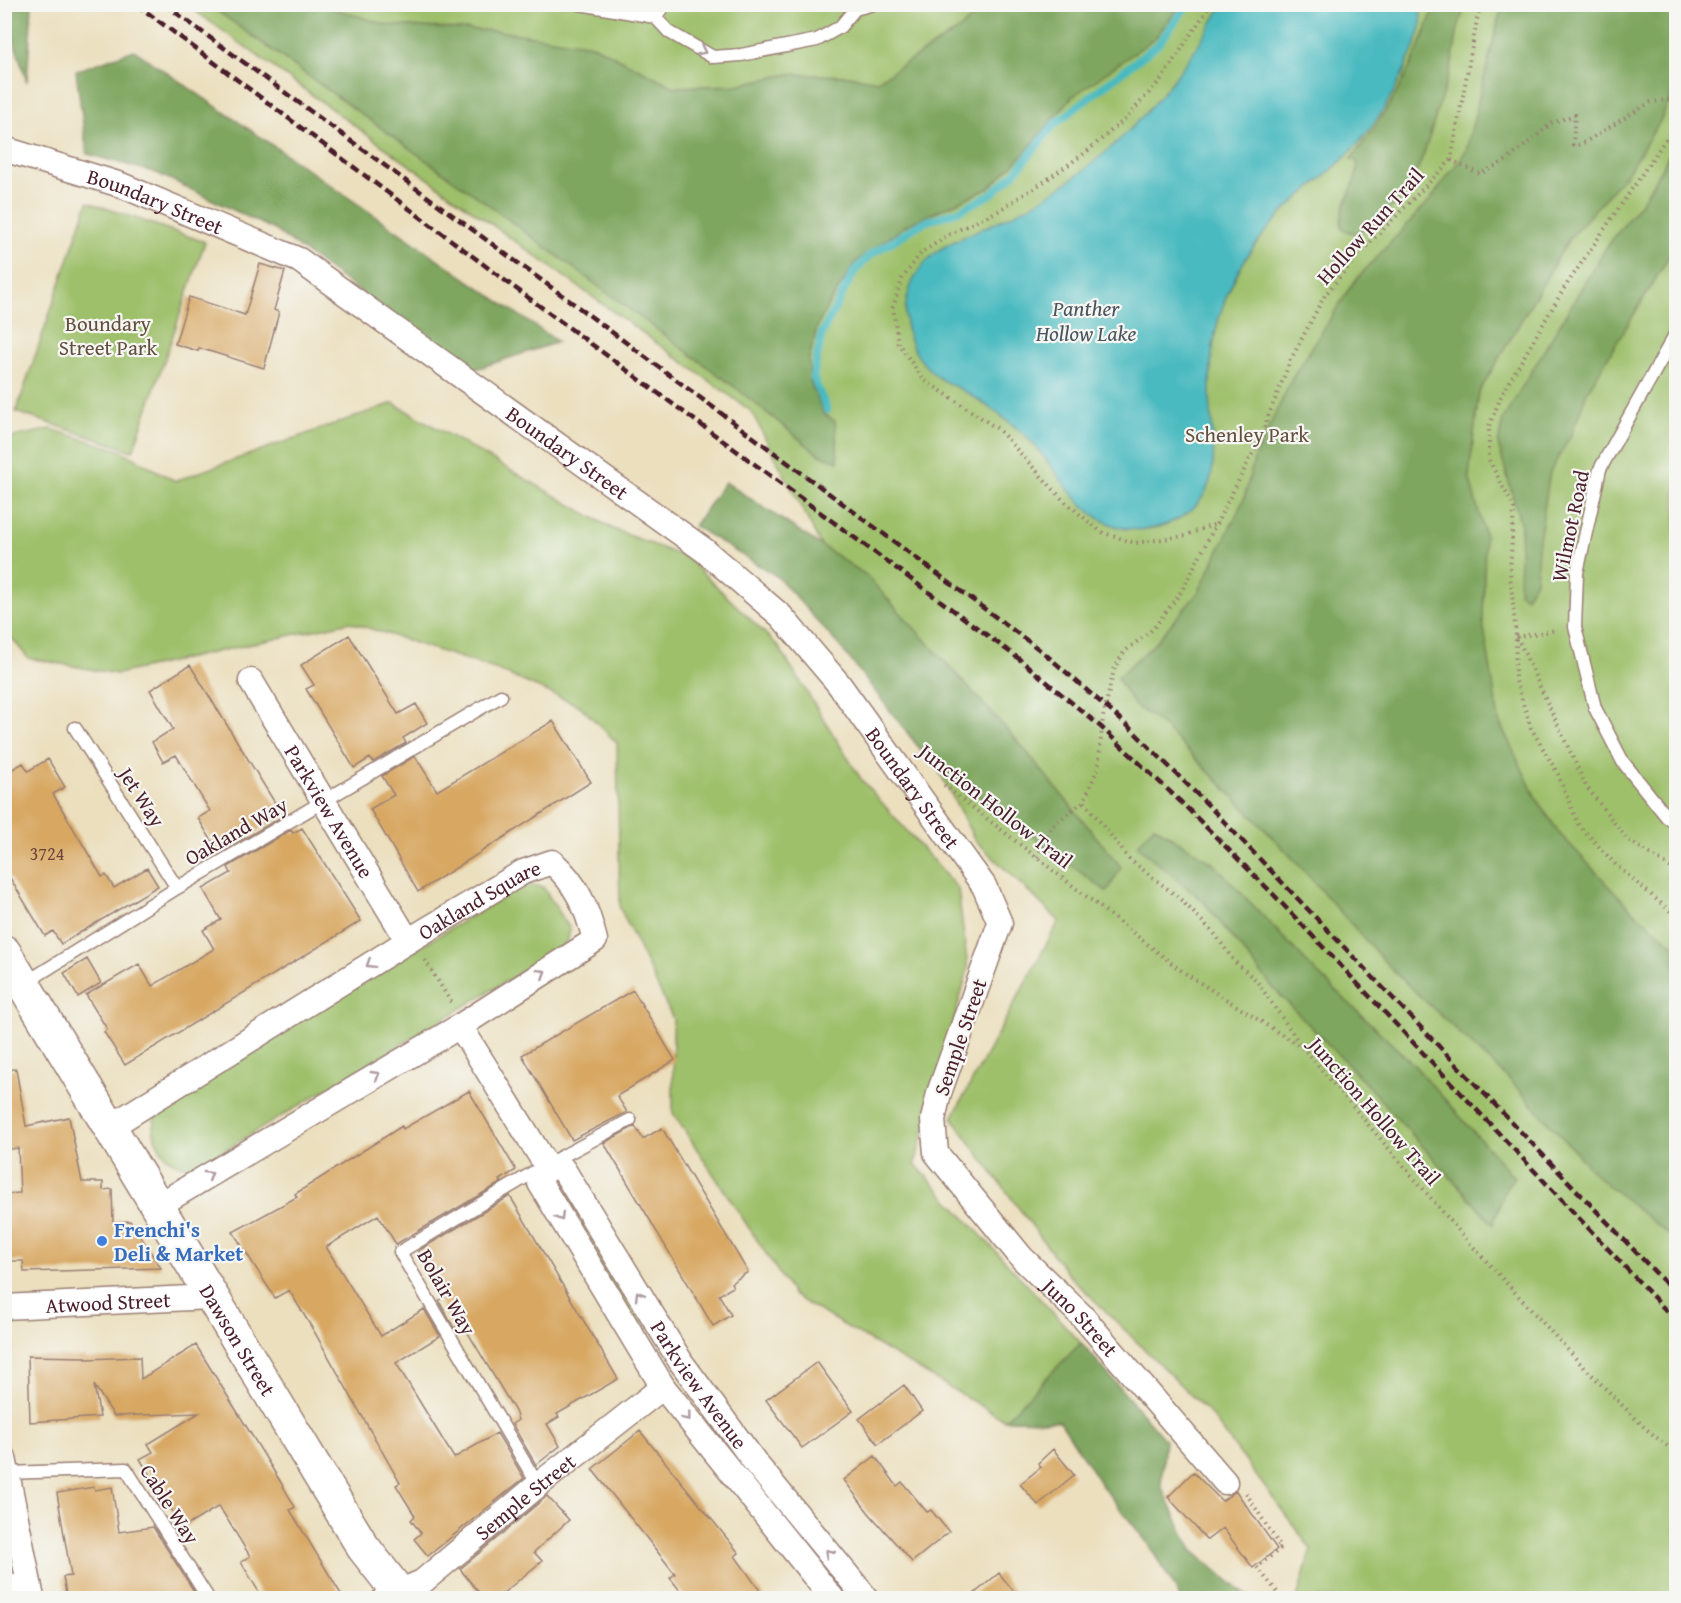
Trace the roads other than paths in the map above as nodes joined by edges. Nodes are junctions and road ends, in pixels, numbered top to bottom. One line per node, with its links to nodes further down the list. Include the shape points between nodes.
1 (580, 4): 5 (lane)
2 (664, 4): 5 (lane)
3 (873, 4): 4 (lane)
4 (855, 7): 5 (lane, one-way to 4, via 669,32 713,57 817,40 840,27)
5 (655, 17)
6 (4, 149): 14 (street, Boundary Street, via 121,185 299,260 704,550 782,616 838,683 984,886)
7 (1677, 333): 12 (lane, Wilmot Road, via 1600,469 1577,573 1575,627 1599,717 1623,762 1667,817)
8 (252, 681): 11 (street, Parkview Avenue)
9 (501, 696): 11 (lane, Oakland Way)
10 (75, 728): 13 (lane, Jet Way)
11 (325, 802): 13 (lane, Oakland Way); 15 (street, Parkview Avenue)
12 (1677, 823)
13 (177, 888): 17 (lane, Oakland Way)
14 (1000, 923): 21 (street, Semple Street, via 939,1093 933,1120)
15 (414, 946): 18 (street, Oakland Square, one-way to 15, via 595,940 570,878 552,862 524,872); 20 (street, Oakland Square, one-way to 20)
16 (4, 952): 17 (street, Dawson Street)
17 (24, 984): 20 (street, Dawson Street)
18 (458, 1018): 22 (street, Parkview Avenue); 23 (street, Oakland Square, one-way to 18)
19 (630, 1120): 22 (lane, Bolair Way)
20 (110, 1127): 23 (street, Dawson Street)
21 (936, 1153): 32 (street, Juno Street, via 1022,1258 1082,1316)
22 (546, 1165): 26 (street, Parkview Avenue, one-way to 22, via 563,1169); 27 (street, Parkview Avenue, one-way to 27, via 540,1183); 33 (lane, Bolair Way, via 400,1252)
23 (159, 1205): 24 (street, Dawson Street)
24 (211, 1297): 25 (street, Atwood Street); 36 (street, Dawson Street)
25 (4, 1307)
26 (666, 1340): 27 (lane); 30 (street, Parkview Avenue)
27 (642, 1355): 28 (street, Parkview Avenue)
28 (663, 1387): 31 (street, Parkview Avenue, one-way to 31); 33 (street, Semple Street)
29 (6, 1465): 35 (street); 38 (lane, Cable Way, via 126,1469)
30 (757, 1465): 31 (lane); 37 (street, Parkview Avenue, one-way to 30)
31 (738, 1481): 39 (street, Parkview Avenue)
32 (1225, 1482)
33 (538, 1485): 36 (street, Semple Street, via 422,1582)
34 (4, 1589): 35 (street)
35 (30, 1591)
36 (395, 1596)
37 (859, 1596)
38 (208, 1599)
39 (832, 1599)

